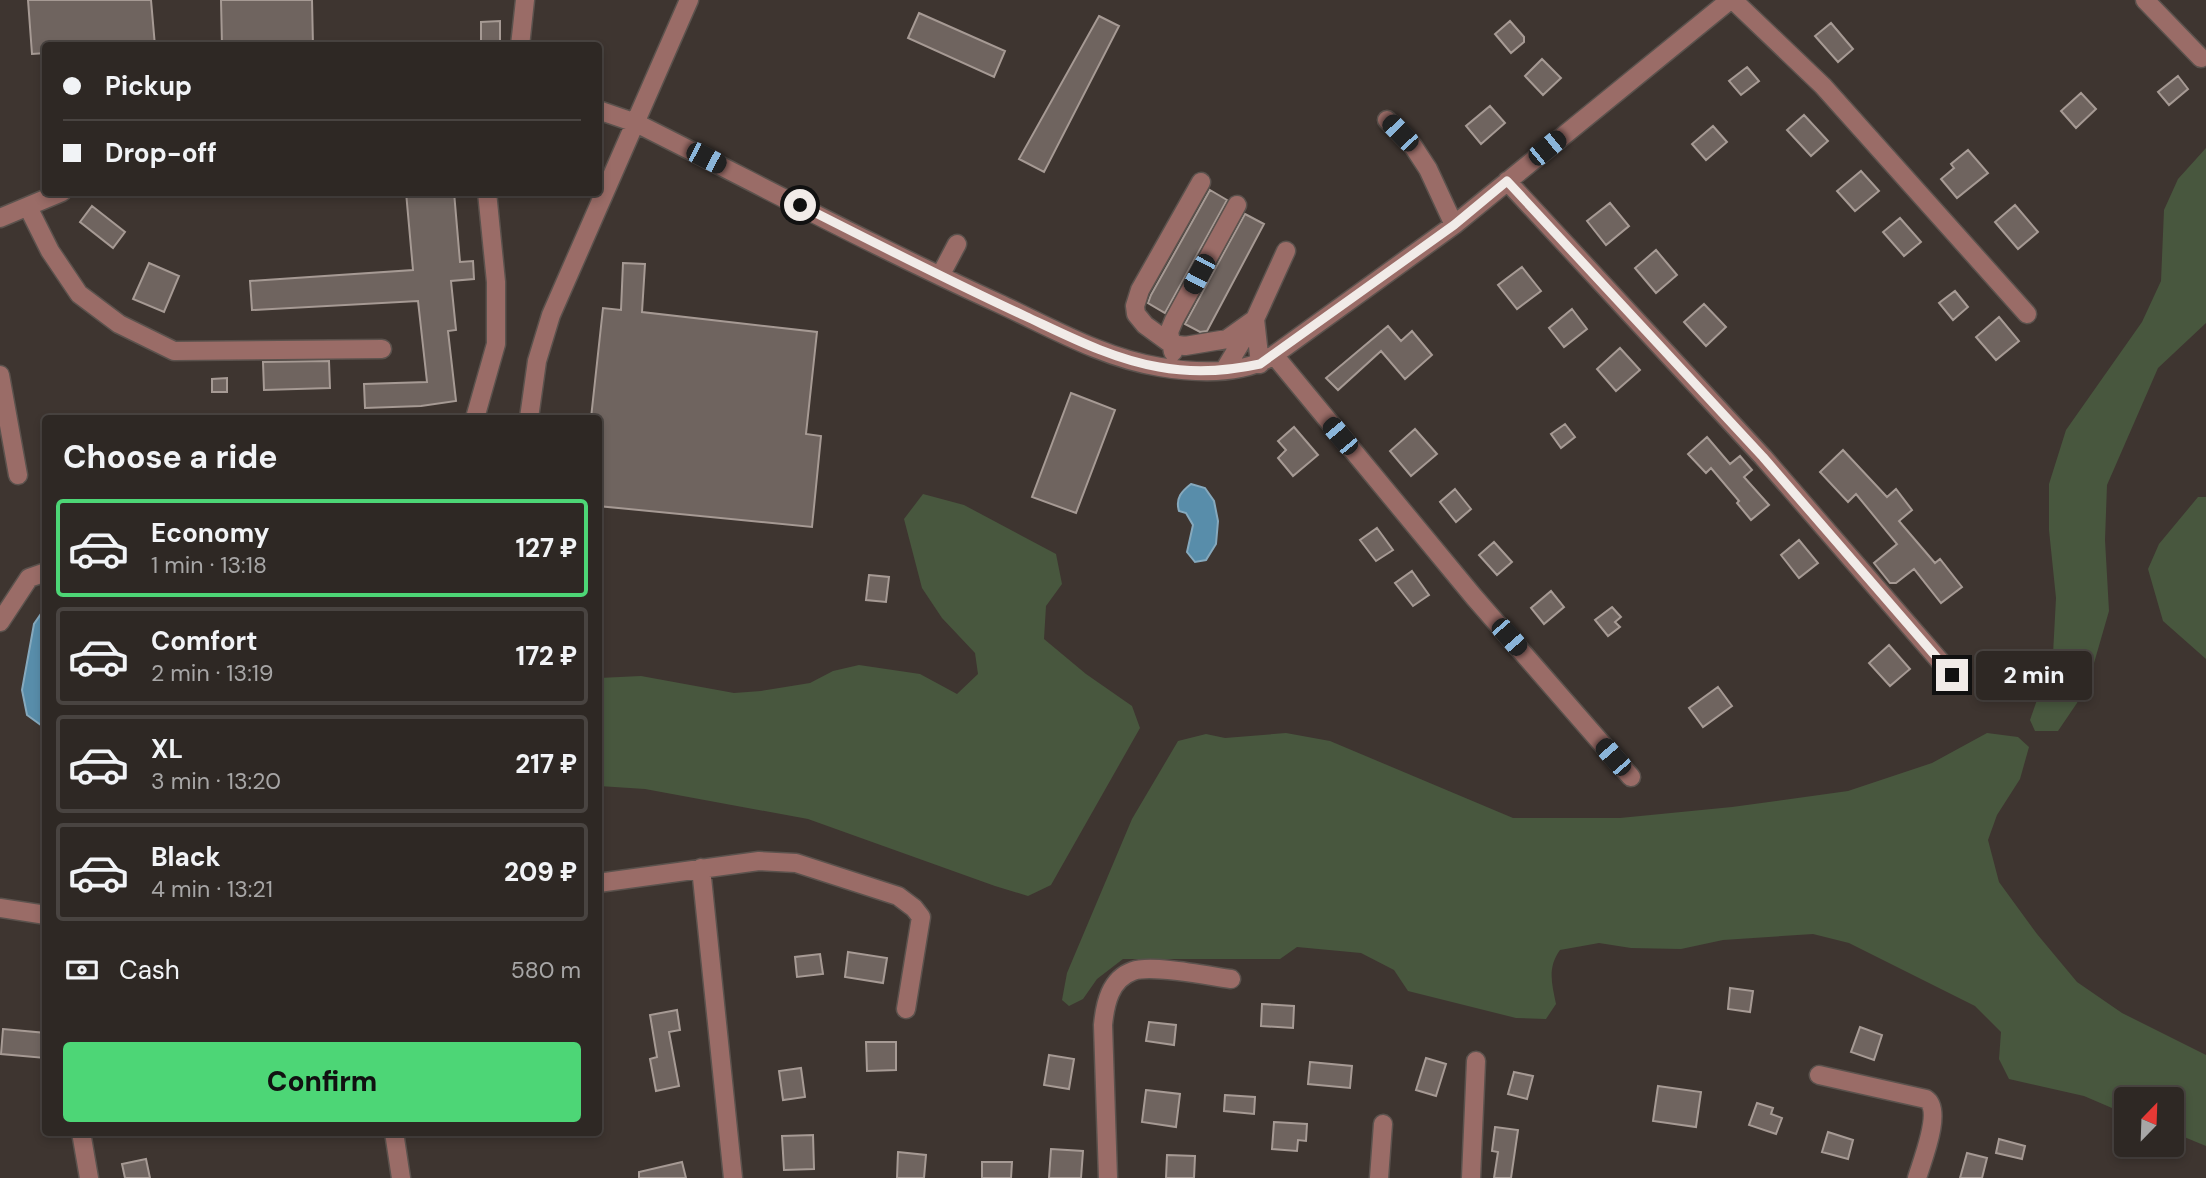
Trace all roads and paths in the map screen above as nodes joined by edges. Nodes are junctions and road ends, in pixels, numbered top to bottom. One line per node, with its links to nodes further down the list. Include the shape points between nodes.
1 (526, 0): 5 (street)
2 (689, 0): 9 (street)
3 (1732, 0): 11 (street); 21 (street, via 1823,86)
4 (2145, 0): 6 (street)
5 (521, 42)
6 (2200, 58)
7 (602, 111): 9 (street)
8 (1387, 120): 17 (street, via 1413,146)
9 (636, 123): 20 (street); 30 (street, via 551,315 537,361)
10 (1201, 181): 23 (street, via 1140,289 1135,306 1145,325)
11 (1507, 181): 17 (street); 34 (street, via 1763,457)
12 (53, 196): 15 (street)
13 (487, 196): 29 (street, via 496,282 496,344)
14 (1237, 205): 23 (street, via 1174,320)
15 (28, 207): 16 (street); 24 (street, via 50,251 79,293 119,324 174,351)
16 (0, 218)
17 (1454, 225): 25 (street)
18 (957, 244): 20 (street)
19 (1286, 251): 22 (street)
20 (940, 276): 26 (street, via 1101,351)
21 (2027, 314)
22 (1255, 319): 23 (street, via 1227,339); 25 (street); 27 (street)
23 (1171, 344): 26 (street)
24 (382, 349)
25 (1267, 360): 27 (street); 35 (street)
26 (1179, 369): 27 (street)
27 (1225, 369)
28 (0, 375): 31 (street)
29 (476, 415)
30 (529, 415)
31 (18, 475)
32 (42, 573): 33 (street, via 29,578)
33 (0, 622)
34 (1952, 675)
35 (1631, 776)
36 (701, 868): 37 (street); 41 (street, via 759,861 796,863 898,896 921,917); 49 (street)
37 (602, 882)
38 (0, 908): 39 (street)
39 (42, 914)
40 (1231, 979): 50 (street, via 1133,971 1115,984 1105,1003 1103,1025)
41 (905, 1009)
42 (1476, 1061): 52 (street)
43 (1819, 1075): 53 (street, via 1931,1102 1934,1114)
44 (1383, 1124): 51 (street)
45 (81, 1136): 47 (street)
46 (395, 1136): 48 (street)
47 (89, 1178)
48 (401, 1178)
49 (733, 1178)
50 (1108, 1178)
51 (1379, 1178)
52 (1471, 1178)
53 (1917, 1178)

